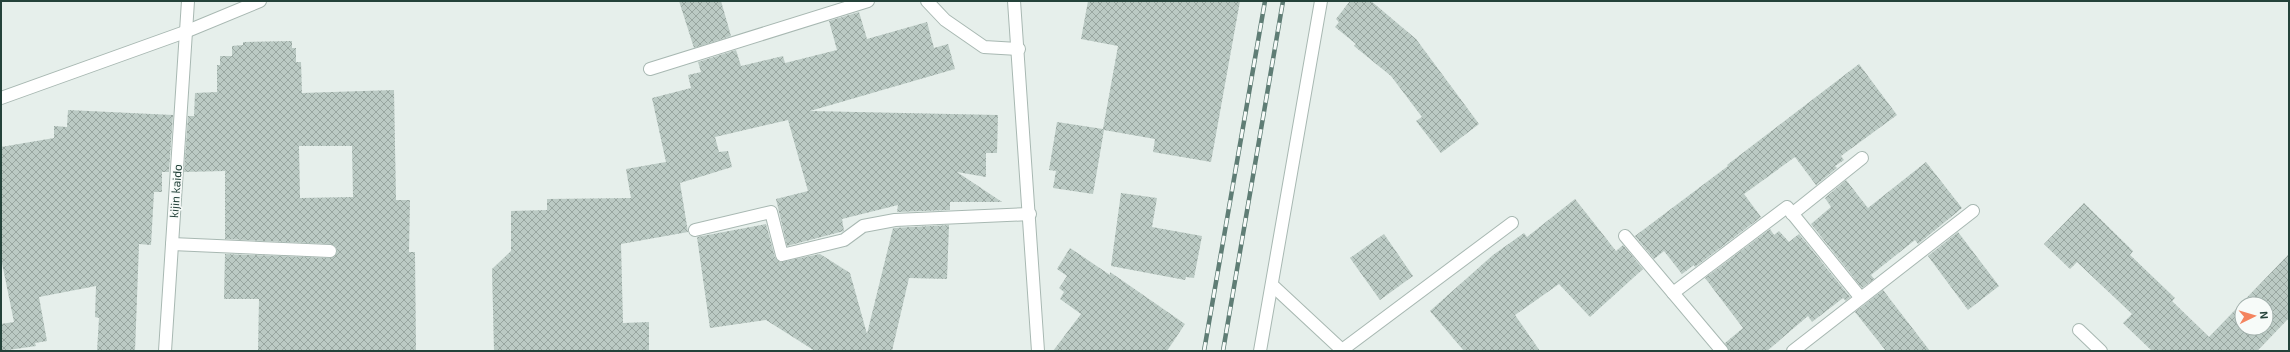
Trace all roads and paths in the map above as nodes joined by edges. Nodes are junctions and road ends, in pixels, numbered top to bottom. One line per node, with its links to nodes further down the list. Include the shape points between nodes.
1 (188, 1): 7 (street, kijin kaido)
2 (260, 1): 7 (street)
3 (868, 1): 9 (street)
4 (927, 1): 8 (street, via 945,20 984,47)
5 (1014, 1): 8 (street)
6 (1321, 1): 20 (street)
7 (185, 32): 10 (street); 18 (street, kijin kaido)
8 (1019, 49): 13 (street)
9 (650, 69)
10 (1, 98)
11 (1862, 158): 14 (street)
12 (1973, 211): 22 (street)
13 (1030, 214): 16 (street, via 895,220 863,226 844,240 782,255 771,212); 25 (street)
14 (1792, 214): 21 (street, via 1787,207); 22 (street)
15 (1512, 223): 27 (street)
16 (695, 230)
17 (1625, 236): 21 (street)
18 (172, 244): 19 (street); 24 (street, kijin kaido)
19 (330, 251)
20 (1272, 285): 26 (street); 27 (street)
21 (1673, 294): 28 (street)
22 (1860, 297): 29 (street)
23 (2079, 330): 30 (street)
24 (165, 351)
25 (1038, 351)
26 (1260, 351)
27 (1342, 351)
28 (1722, 351)
29 (1793, 351)
30 (2101, 351)

